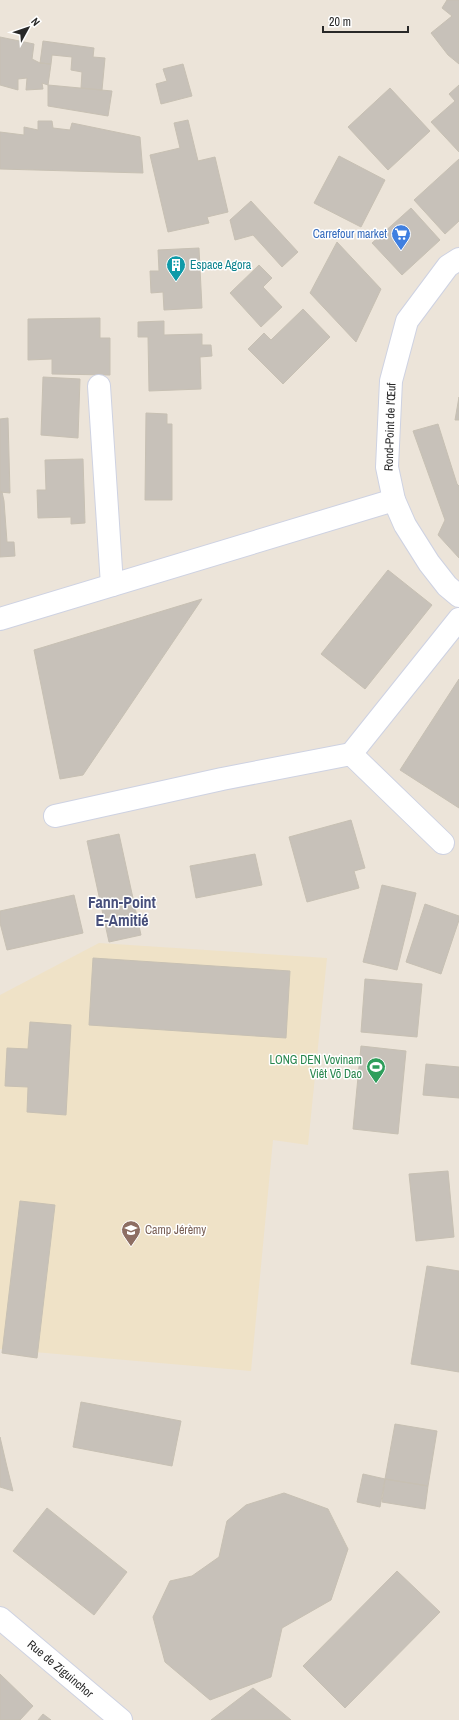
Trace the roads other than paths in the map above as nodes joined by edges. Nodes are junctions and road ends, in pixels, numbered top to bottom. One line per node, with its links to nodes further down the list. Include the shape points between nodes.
1 (459, 259): 3 (street, Rond-Point de l'Œuf, via 448,266 407,321 391,381 387,467)
2 (99, 386): 4 (street)
3 (394, 500): 4 (street); 5 (street, Rond-Point de l'Œuf, via 405,525 429,563 447,586)
4 (112, 585): 6 (street)
5 (459, 596)
6 (0, 619)
7 (459, 619): 8 (street)
8 (351, 754): 9 (street); 10 (street)
9 (55, 816)
10 (444, 843)
11 (0, 1618): 12 (street, Rue de Ziguinchor)
12 (121, 1720)

